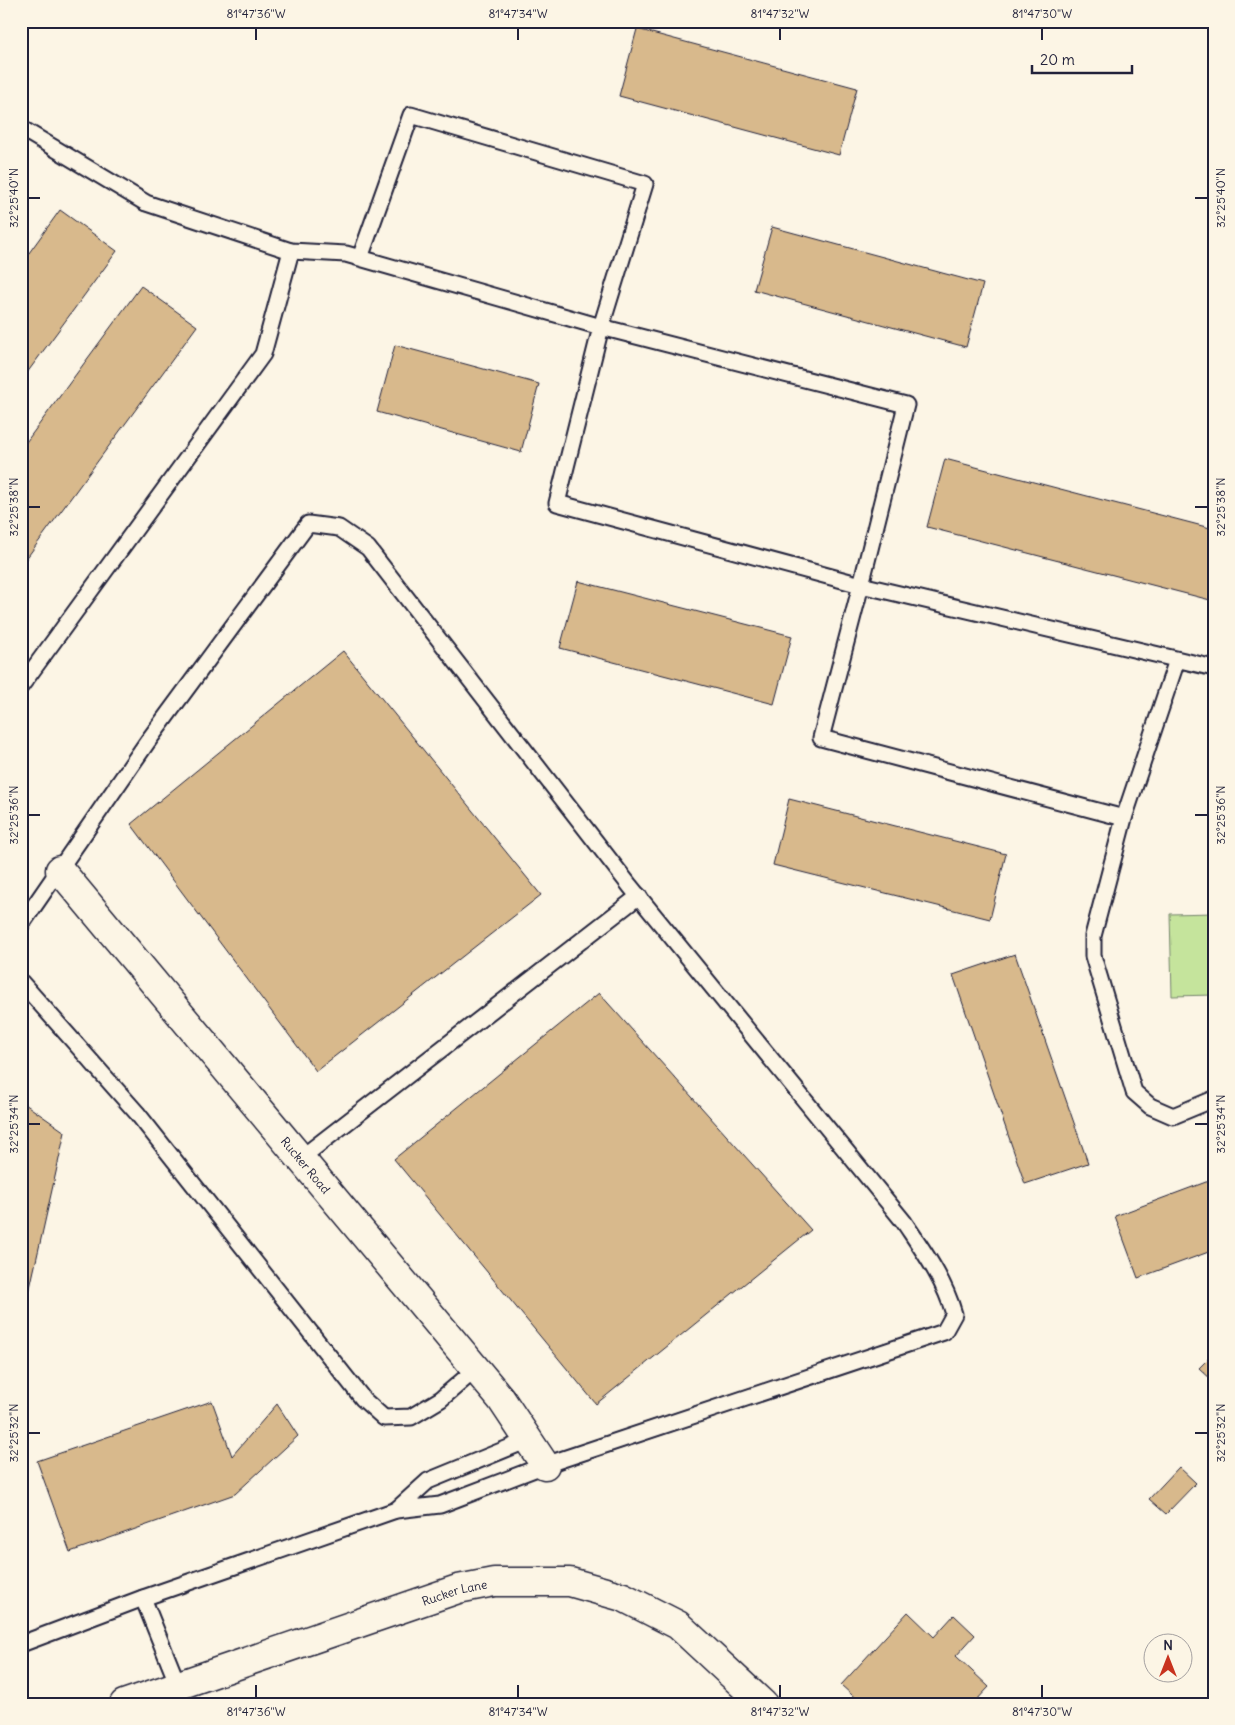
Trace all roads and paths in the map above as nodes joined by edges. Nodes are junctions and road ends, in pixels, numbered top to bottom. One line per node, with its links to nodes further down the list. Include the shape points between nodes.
1 (21, 133): 2 (lane, via 24,130 146,203)
2 (291, 251): 3 (lane, via 346,254); 8 (lane, via 263,354)
3 (360, 258): 4 (lane); 4 (lane, via 411,115 645,184)
4 (602, 327): 5 (lane, via 557,503); 5 (lane, via 906,405)
5 (861, 584): 6 (lane); 9 (lane, via 821,738)
6 (1177, 660): 7 (lane); 9 (lane)
7 (1214, 668)
8 (21, 686)
9 (1124, 818): 14 (lane, via 1093,936 1093,956 1134,1092 1150,1106 1173,1116)
10 (60, 870): 11 (lane, via 148,741 308,524 339,528 368,548); 12 (lane); 15 (street, Rucker Road)
11 (639, 896): 15 (lane); 18 (lane, via 904,1222 939,1274 954,1314 944,1332)
12 (21, 925)
13 (21, 982): 16 (lane, via 137,1113 363,1399 384,1418 411,1417 441,1399)
14 (1214, 1099)
15 (300, 1158): 16 (street, Rucker Road)
16 (476, 1369): 17 (street, Rucker Road)
17 (528, 1440): 18 (street, Rucker Road); 19 (lane, via 428,1482)
18 (545, 1465): 19 (lane, via 440,1505)
19 (396, 1510): 20 (lane)
20 (142, 1598): 21 (lane); 22 (lane)
21 (21, 1644)
22 (178, 1685): 23 (street, Rucker Lane); 24 (street, Rucker Lane, via 458,1589 494,1582 570,1582 623,1597 678,1626)
23 (124, 1704)
24 (763, 1704)

